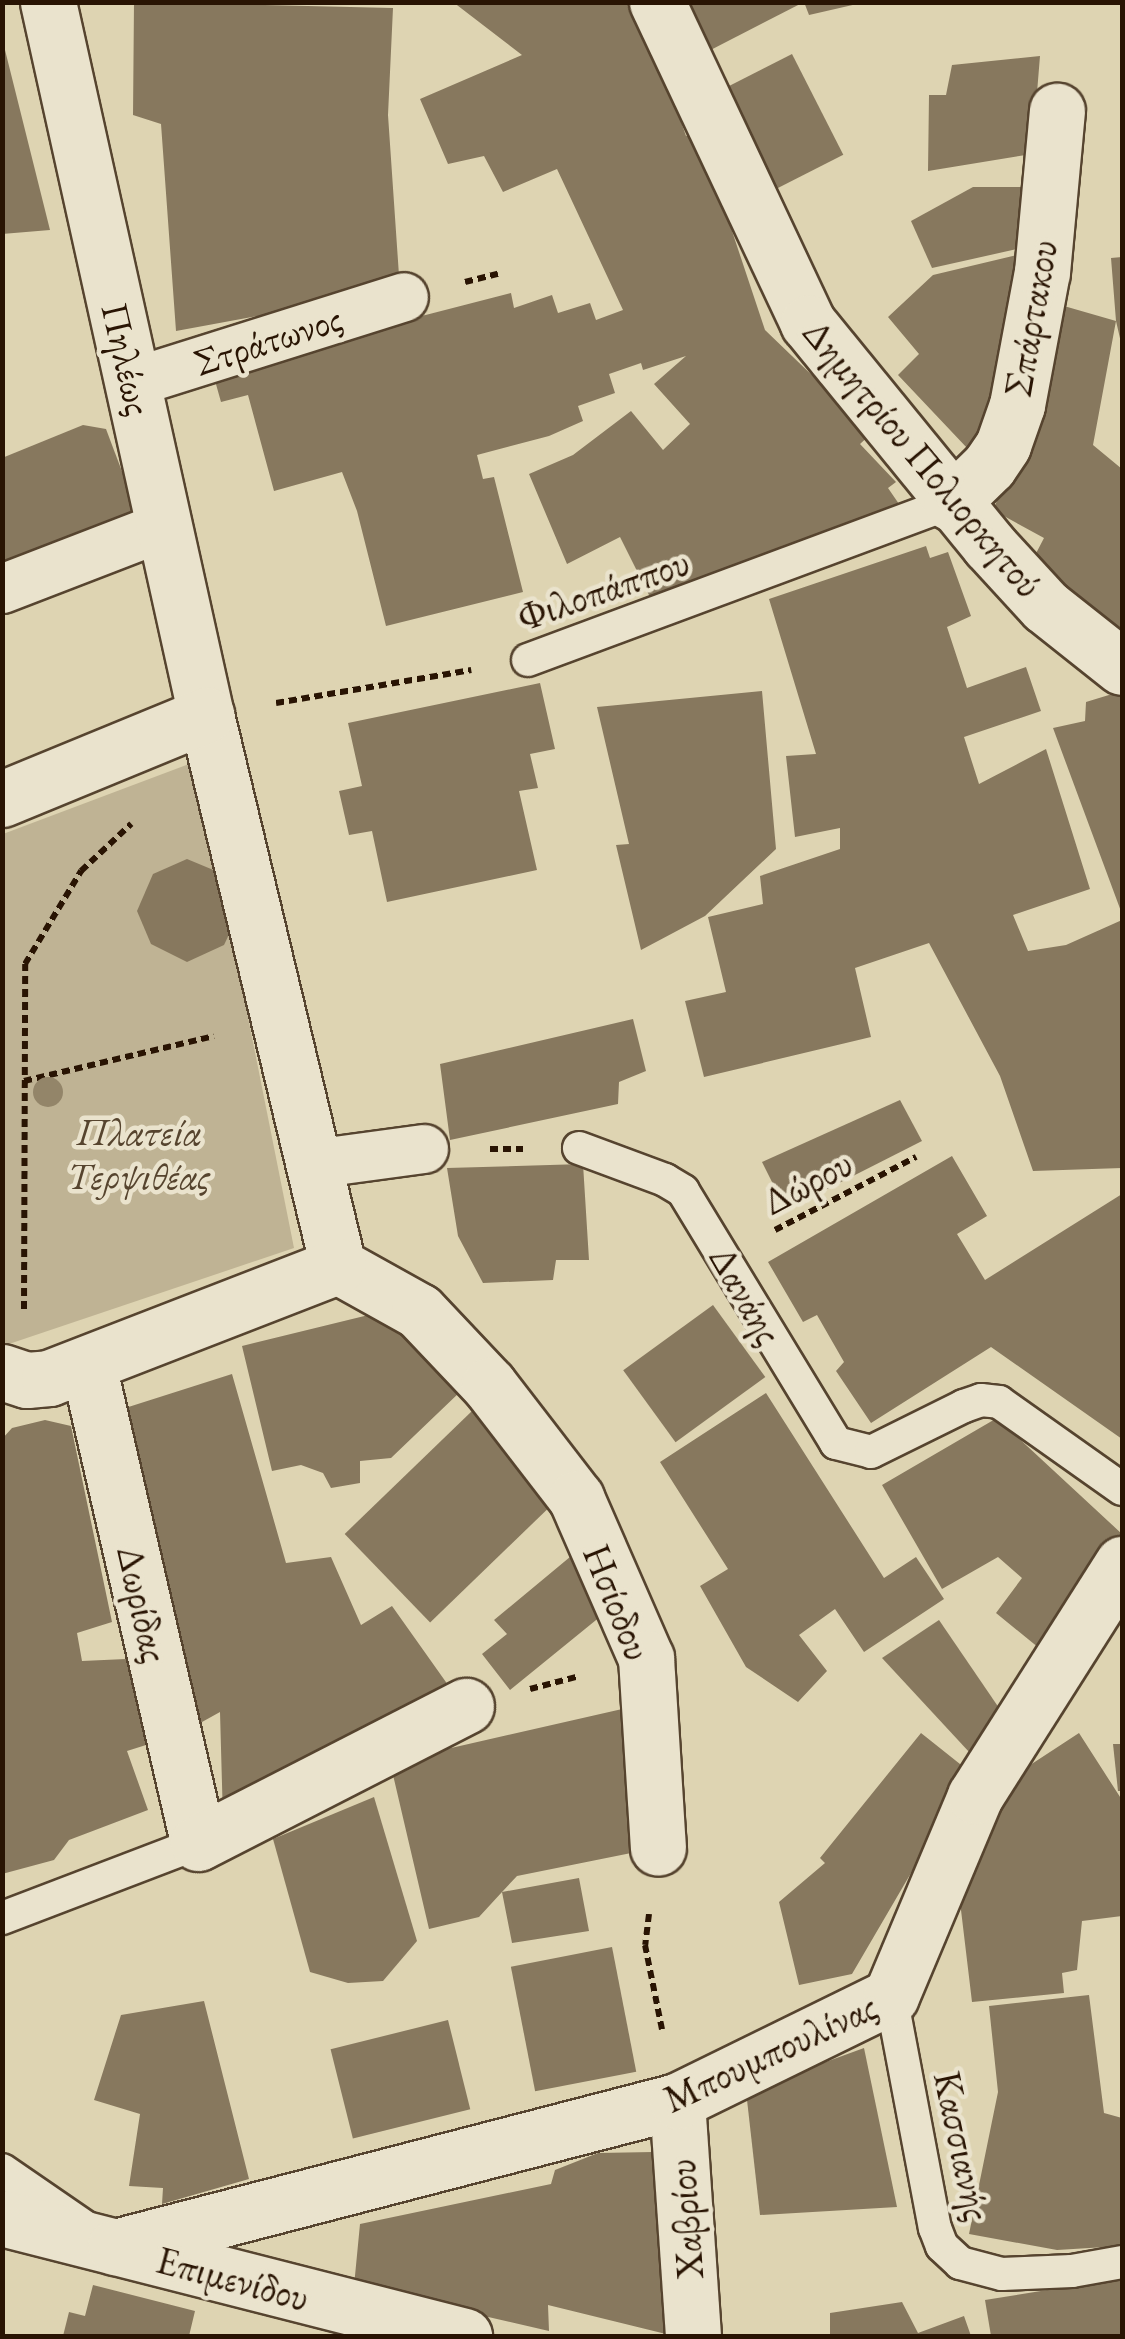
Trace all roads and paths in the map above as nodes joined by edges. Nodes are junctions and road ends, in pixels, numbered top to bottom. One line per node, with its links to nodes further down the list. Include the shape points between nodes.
1 (48, 2): 5 (street, Πηλέως)
2 (657, 2): 6 (street, Δημητρίου Πολιορκητού, via 808,323)
3 (1057, 111): 6 (street, Σπάρτακου, via 1042,272 1017,405 989,466)
4 (404, 297): 5 (street, Στράτωνος)
5 (132, 382): 7 (street, Πηλέως)
6 (950, 503): 9 (lane, Φιλοπάππου); 10 (street, Δημητρίου Πολιορκητού, via 1045,606)
7 (165, 526): 8 (street); 12 (street, Πηλέως)
8 (2, 589)
9 (528, 660): 11 (path, Φιλοπάππου)
10 (1122, 667)
11 (269, 704)
12 (182, 725): 13 (street); 15 (path, via 148,804 81,871 25,964); 19 (street)
13 (2, 798)
14 (192, 1042): 15 (path)
15 (24, 1082): 23 (path)
16 (579, 1148): 17 (path); 20 (lane, Δανάης, via 674,1184)
17 (424, 1149): 19 (street)
18 (916, 1156): 20 (path, Δώρου)
19 (313, 1164): 21 (street)
20 (724, 1257): 24 (lane, Δανάης, via 836,1443 871,1452 964,1406 999,1402)
21 (338, 1266): 22 (street); 26 (street, Ησίοδου, via 419,1311 489,1385 576,1498)
22 (88, 1365): 23 (street); 28 (street, Δωρίδας)
23 (15, 1376)
24 (1122, 1489)
25 (1122, 1564): 31 (street, Μπουμπουλίνας, via 975,1796)
26 (646, 1658): 27 (path); 29 (street, Ησίοδου)
27 (466, 1706): 28 (street)
28 (198, 1843): 30 (lane)
29 (658, 1848): 32 (path, via 645,1945)
30 (2, 1918)
31 (891, 1996): 32 (street, Μπουμπουλίνας); 36 (lane, Κασσιανής, via 942,2246 960,2263 1002,2274)
32 (678, 2101): 35 (street, Μπουμπουλίνας); 38 (street, Χαβρίου)
33 (2, 2170): 35 (lane)
34 (2, 2218): 35 (street, Επιμενίδου)
35 (116, 2248): 37 (street, Επιμενίδου)
36 (1122, 2262)
37 (464, 2336)
38 (693, 2336)

